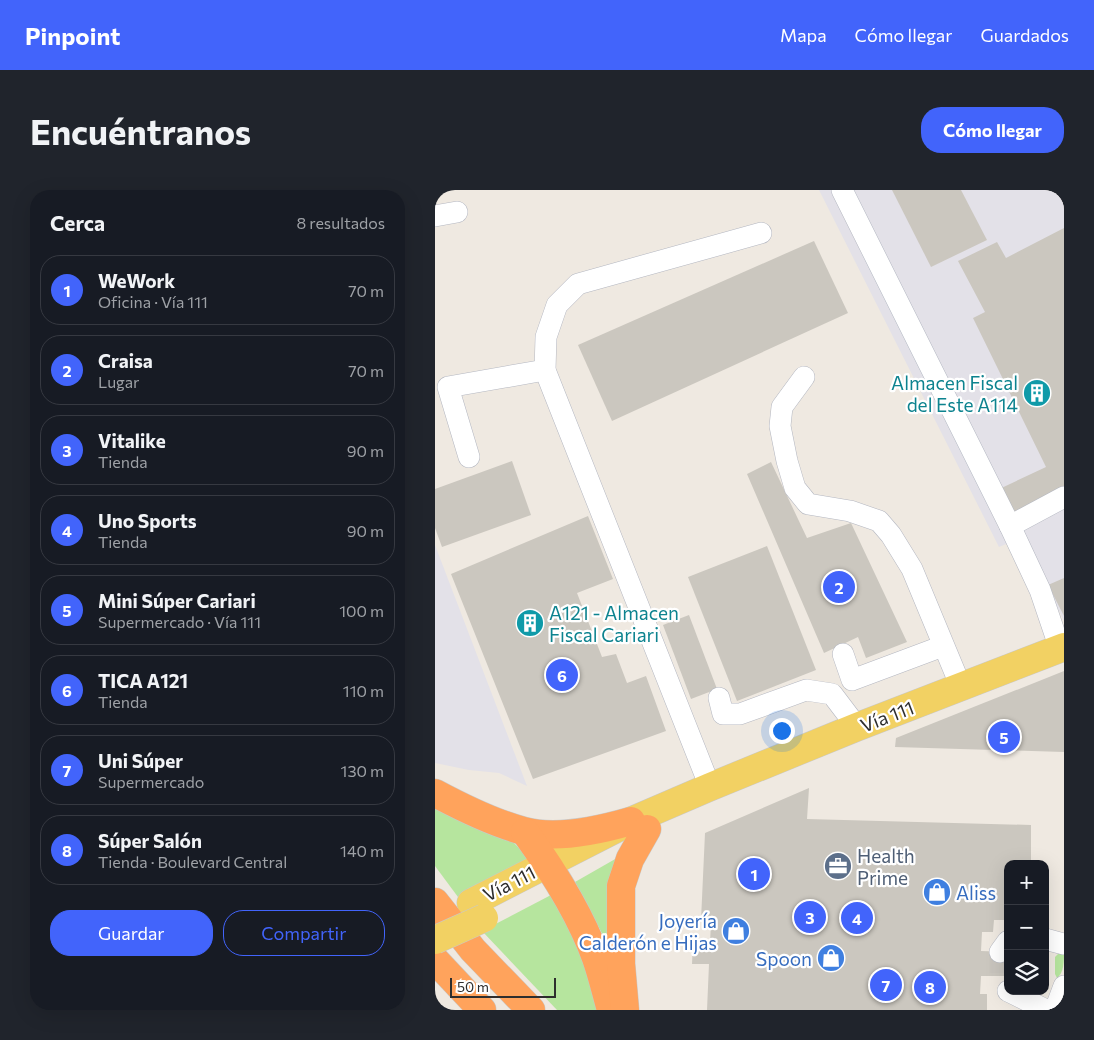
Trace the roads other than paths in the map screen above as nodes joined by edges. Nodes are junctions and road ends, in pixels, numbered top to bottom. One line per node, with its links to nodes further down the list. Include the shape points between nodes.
1 (842, 190): 9 (street)
2 (457, 212): 3 (street)
3 (435, 216)
4 (761, 233): 5 (street, via 579,284 557,305 546,337)
5 (545, 370): 7 (street, via 448,387); 16 (street)
6 (804, 377): 10 (street, via 782,407 780,426 795,488 808,504 879,520 912,569)
7 (469, 457)
8 (1064, 497): 9 (street)
9 (1010, 526): 11 (street, via 1040,590)
10 (943, 646): 12 (street, via 852,680); 13 (street)
11 (1062, 648): 13 (main road, Vía 111)
12 (843, 654)
13 (961, 686): 15 (main road, Vía 111)
14 (719, 698): 15 (street, via 723,714 740,714 806,690 832,694)
15 (857, 727): 16 (main road, Vía 111)
16 (710, 787): 18 (main road, Vía 111)
17 (435, 793): 19 (highway)
18 (639, 825): 19 (highway, via 581,833); 20 (main road, Vía 111); 35 (highway, via 621,886 621,964)
19 (525, 832): 20 (highway)
20 (553, 871): 22 (main road, Vía 111); 34 (highway, via 597,959)
21 (435, 902): 33 (highway, via 473,950)
22 (477, 911): 23 (main road); 24 (main road, bridge)
23 (435, 919)
24 (435, 940)
25 (1049, 940): 26 (street)
26 (1064, 944)
27 (435, 960): 32 (highway)
28 (435, 973): 31 (highway)
29 (1064, 986): 37 (street)
30 (1020, 995): 36 (street)
31 (456, 1010)
32 (482, 1010)
33 (531, 1010)
34 (611, 1010)
35 (625, 1010)
36 (1046, 1010)
37 (1055, 1010)

